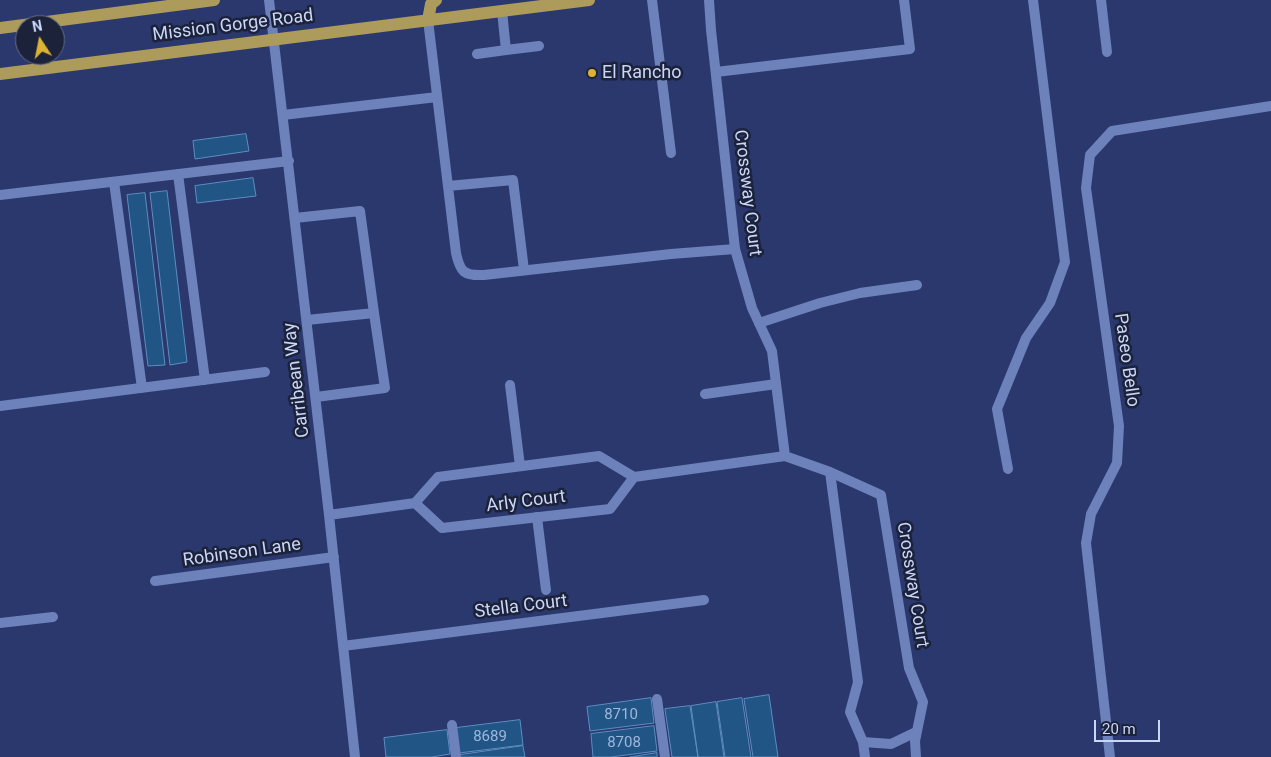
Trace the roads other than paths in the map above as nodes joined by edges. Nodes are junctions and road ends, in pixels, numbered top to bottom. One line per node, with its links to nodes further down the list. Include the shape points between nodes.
1 (214, 0): 12 (main road, Mission Gorge Road)
2 (269, 0): 13 (street, Carribean Way)
3 (436, 0): 11 (main road, via 431,4)
4 (589, 0): 10 (main road, Mission Gorge Road)
5 (652, 0): 23 (street)
6 (709, 0): 18 (street, Crossway Court)
7 (904, 0): 18 (street, via 910,49)
8 (1033, 0): 46 (street, via 1065,262 1050,303 1026,338 997,409)
9 (1101, 0): 16 (street)
10 (502, 11): 11 (main road, Mission Gorge Road); 15 (street)
11 (428, 20): 13 (main road, Mission Gorge Road); 20 (street)
12 (0, 28)
13 (274, 39): 19 (main road, Mission Gorge Road); 22 (street, Carribean Way)
14 (539, 46): 15 (street)
15 (506, 50): 17 (street)
16 (1107, 52)
17 (477, 54)
18 (716, 72): 30 (street, Crossway Court)
19 (0, 74)
20 (437, 96): 22 (street); 27 (street)
21 (1271, 106): 68 (street, Paseo Bello, via 1112,131 1090,155 1086,188 1119,426 1117,463 1091,514 1086,543)
22 (283, 115): 24 (street, Carribean Way)
23 (672, 153)
24 (288, 161): 25 (street); 29 (street, Carribean Way)
25 (178, 174): 26 (street); 37 (street)
26 (114, 182): 28 (street); 40 (street)
27 (448, 186): 31 (street, via 460,268 472,276); 31 (street, via 513,180)
28 (0, 195)
29 (295, 218): 33 (street, via 360,211); 34 (street, Carribean Way)
30 (735, 249): 31 (street); 35 (street, Crossway Court)
31 (524, 270)
32 (917, 285): 35 (street, via 860,294)
33 (374, 313): 34 (street); 42 (street, via 385,388)
34 (307, 320): 42 (street, Carribean Way)
35 (759, 323): 38 (street, Crossway Court, via 772,351)
36 (265, 372): 37 (street)
37 (205, 380): 40 (street)
38 (776, 384): 41 (street); 44 (street, Crossway Court)
39 (510, 385): 45 (street)
40 (142, 388): 43 (street)
41 (705, 394)
42 (316, 397): 50 (street, Carribean Way)
43 (0, 406)
44 (785, 456): 47 (street, Crossway Court); 48 (street)
45 (520, 466): 48 (street, Arly Court, via 599,456); 49 (street, Arly Court, via 438,477)
46 (1008, 469)
47 (830, 472): 61 (street, Crossway Court, via 881,495 909,668 922,702); 62 (street, via 858,682 850,712)
48 (634, 477): 51 (street, Arly Court, via 610,509)
49 (415, 503): 50 (street); 51 (street, Arly Court, via 442,528)
50 (329, 515): 52 (street, Carribean Way)
51 (537, 517): 54 (street)
52 (334, 557): 53 (street, Robinson Lane); 58 (street, Carribean Way)
53 (155, 582)
54 (546, 590)
55 (704, 600): 58 (street, Stella Court)
56 (53, 617): 57 (street)
57 (0, 623)
58 (343, 646): 63 (street, Carribean Way)
59 (657, 699): 65 (street)
60 (452, 725): 64 (street)
61 (916, 732): 62 (street, via 891,744); 67 (street, Crossway Court)
62 (863, 742): 66 (street)
63 (355, 757)
64 (456, 757)
65 (665, 757)
66 (865, 757)
67 (916, 757)
68 (1110, 757)

